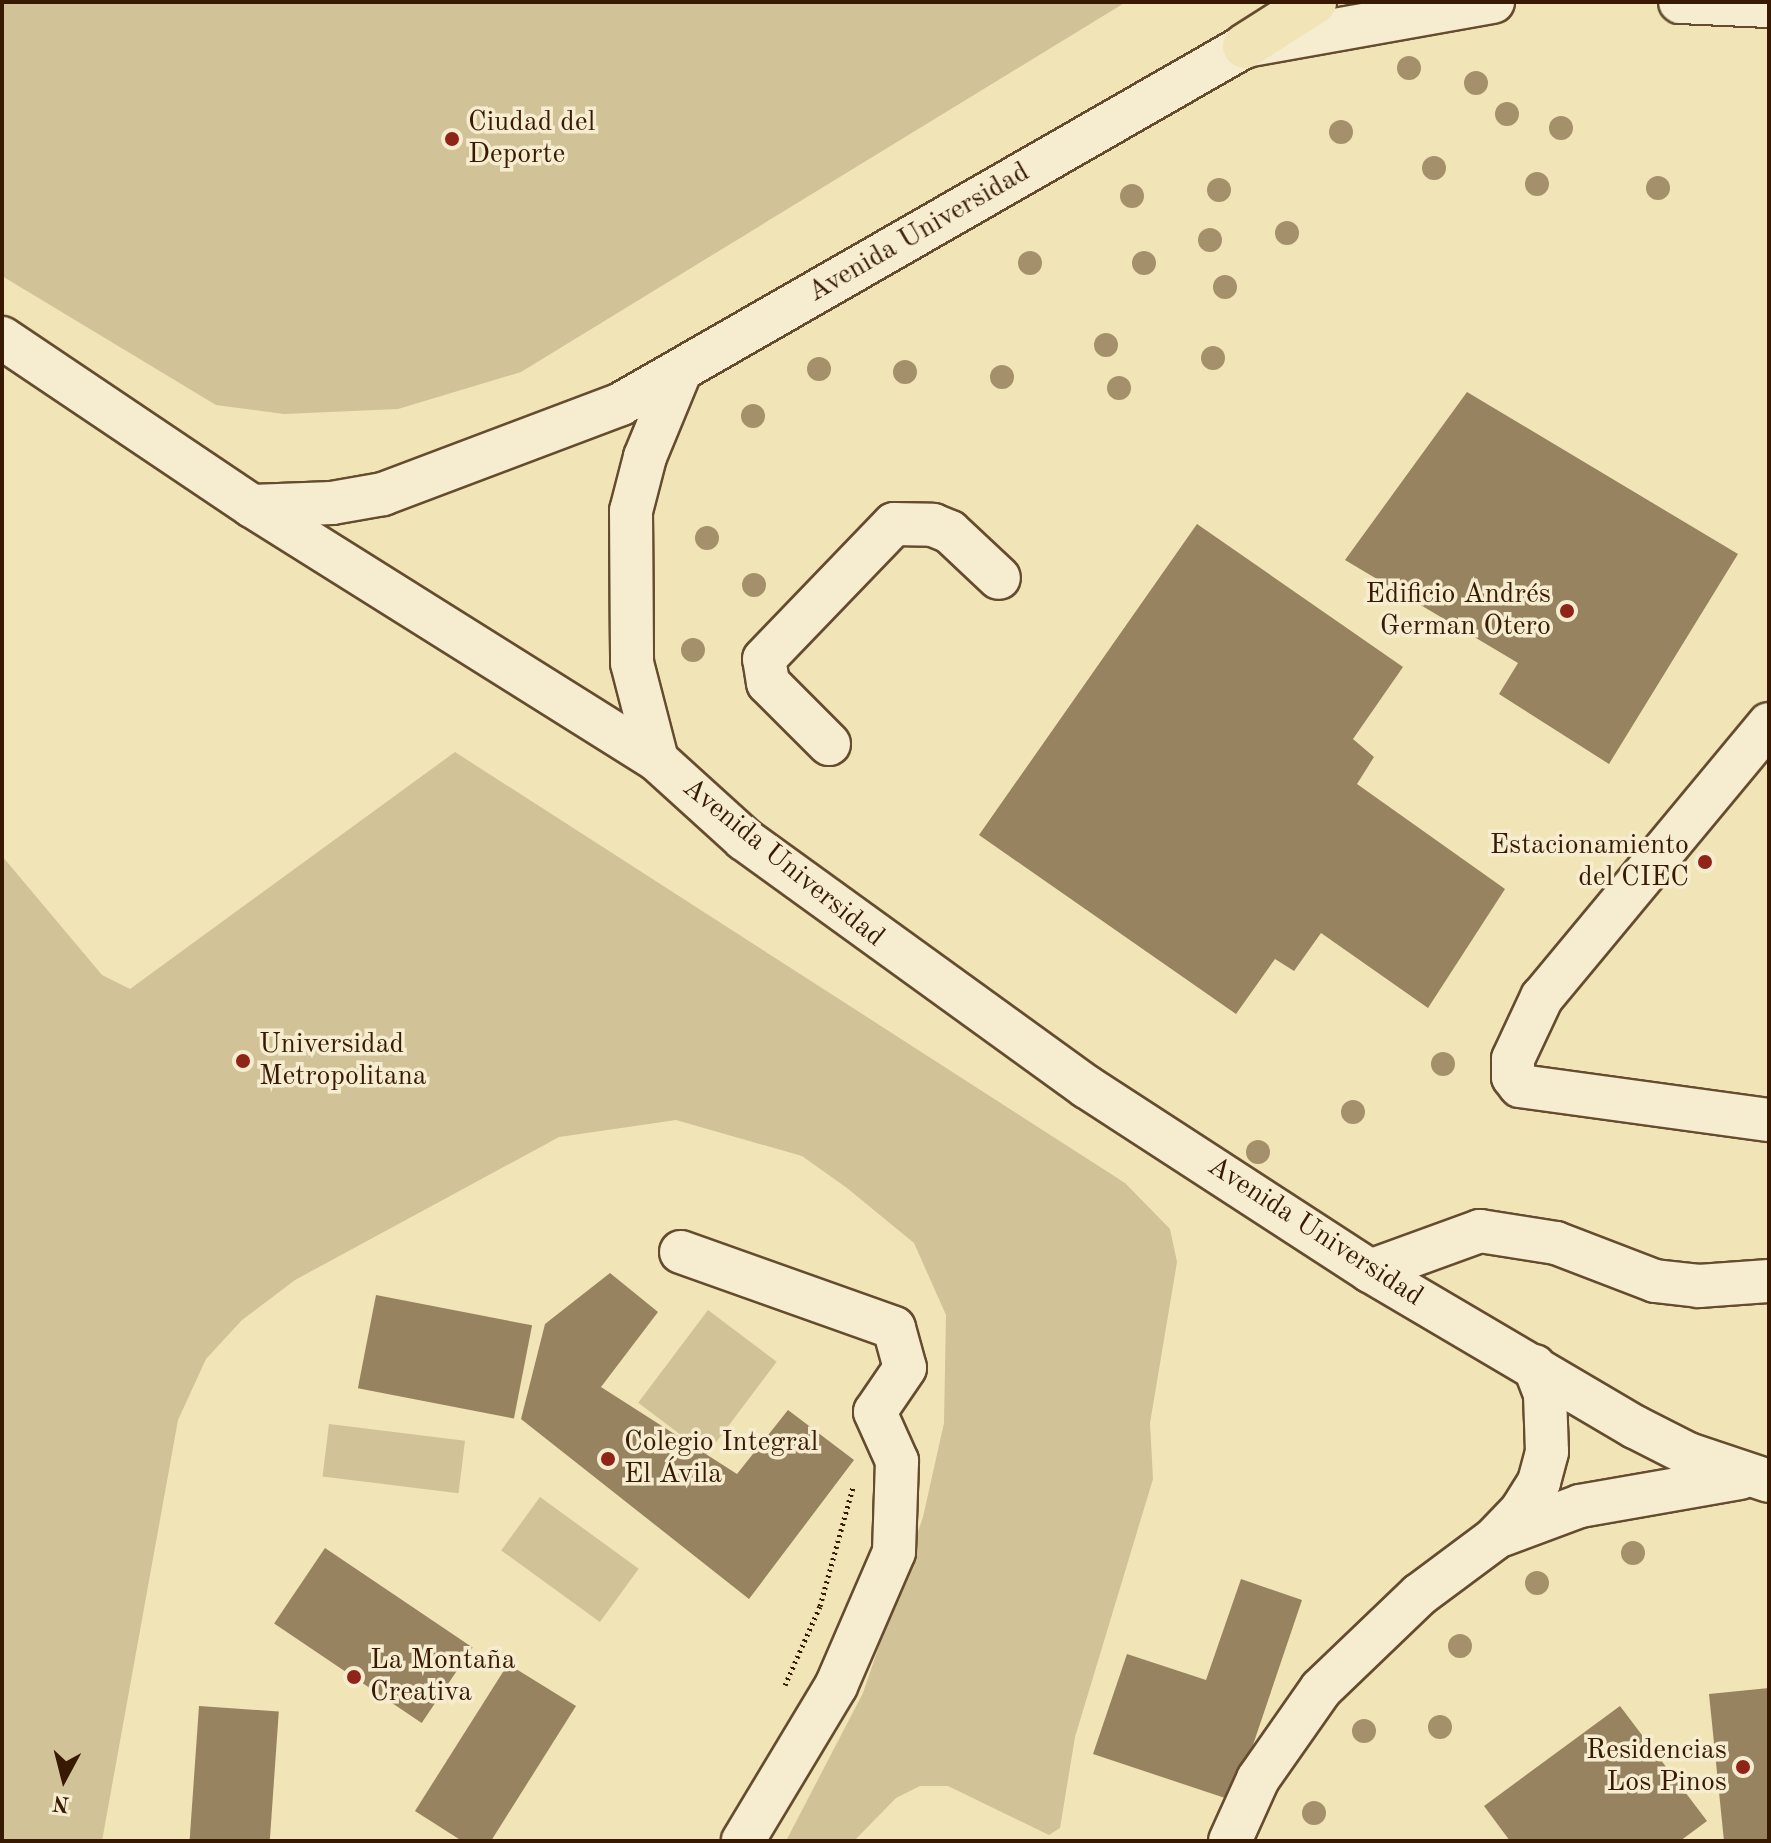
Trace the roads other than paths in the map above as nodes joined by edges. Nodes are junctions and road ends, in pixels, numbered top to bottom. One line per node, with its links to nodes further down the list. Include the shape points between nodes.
1 (1314, 2): 5 (highway)
2 (1493, 2): 5 (street, Avenida Universidad)
3 (1680, 2): 4 (street)
4 (1769, 6)
5 (1245, 46): 7 (street, Avenida Universidad)
6 (2, 338): 8 (street)
7 (680, 372): 8 (street, via 621,404 427,480 332,503); 12 (street, Avenida Universidad, via 645,457 631,511 632,663)
8 (252, 506): 12 (street)
9 (999, 578): 11 (street, via 950,532 933,525 894,524 764,659 768,683)
10 (1769, 724): 13 (street, via 1542,997 1513,1059 1513,1077 1520,1086)
11 (829, 744)
12 (657, 760): 15 (street, Avenida Universidad, via 744,839 879,941 1087,1087)
13 (1769, 1120)
14 (681, 1252): 20 (street, via 894,1328 905,1368 875,1412 897,1461 894,1552 836,1686)
15 (1370, 1271): 16 (street, via 1480,1231 1556,1243 1655,1281 1699,1286); 17 (street, Avenida Universidad)
16 (1769, 1281)
17 (1534, 1366): 18 (street, Avenida Universidad, via 1661,1440); 19 (street, via 1545,1394 1547,1452 1539,1482)
18 (1760, 1479): 19 (street, via 1594,1503)
19 (1494, 1539): 21 (street, via 1419,1595 1321,1689 1258,1779)
20 (743, 1841)
21 (1230, 1841)

